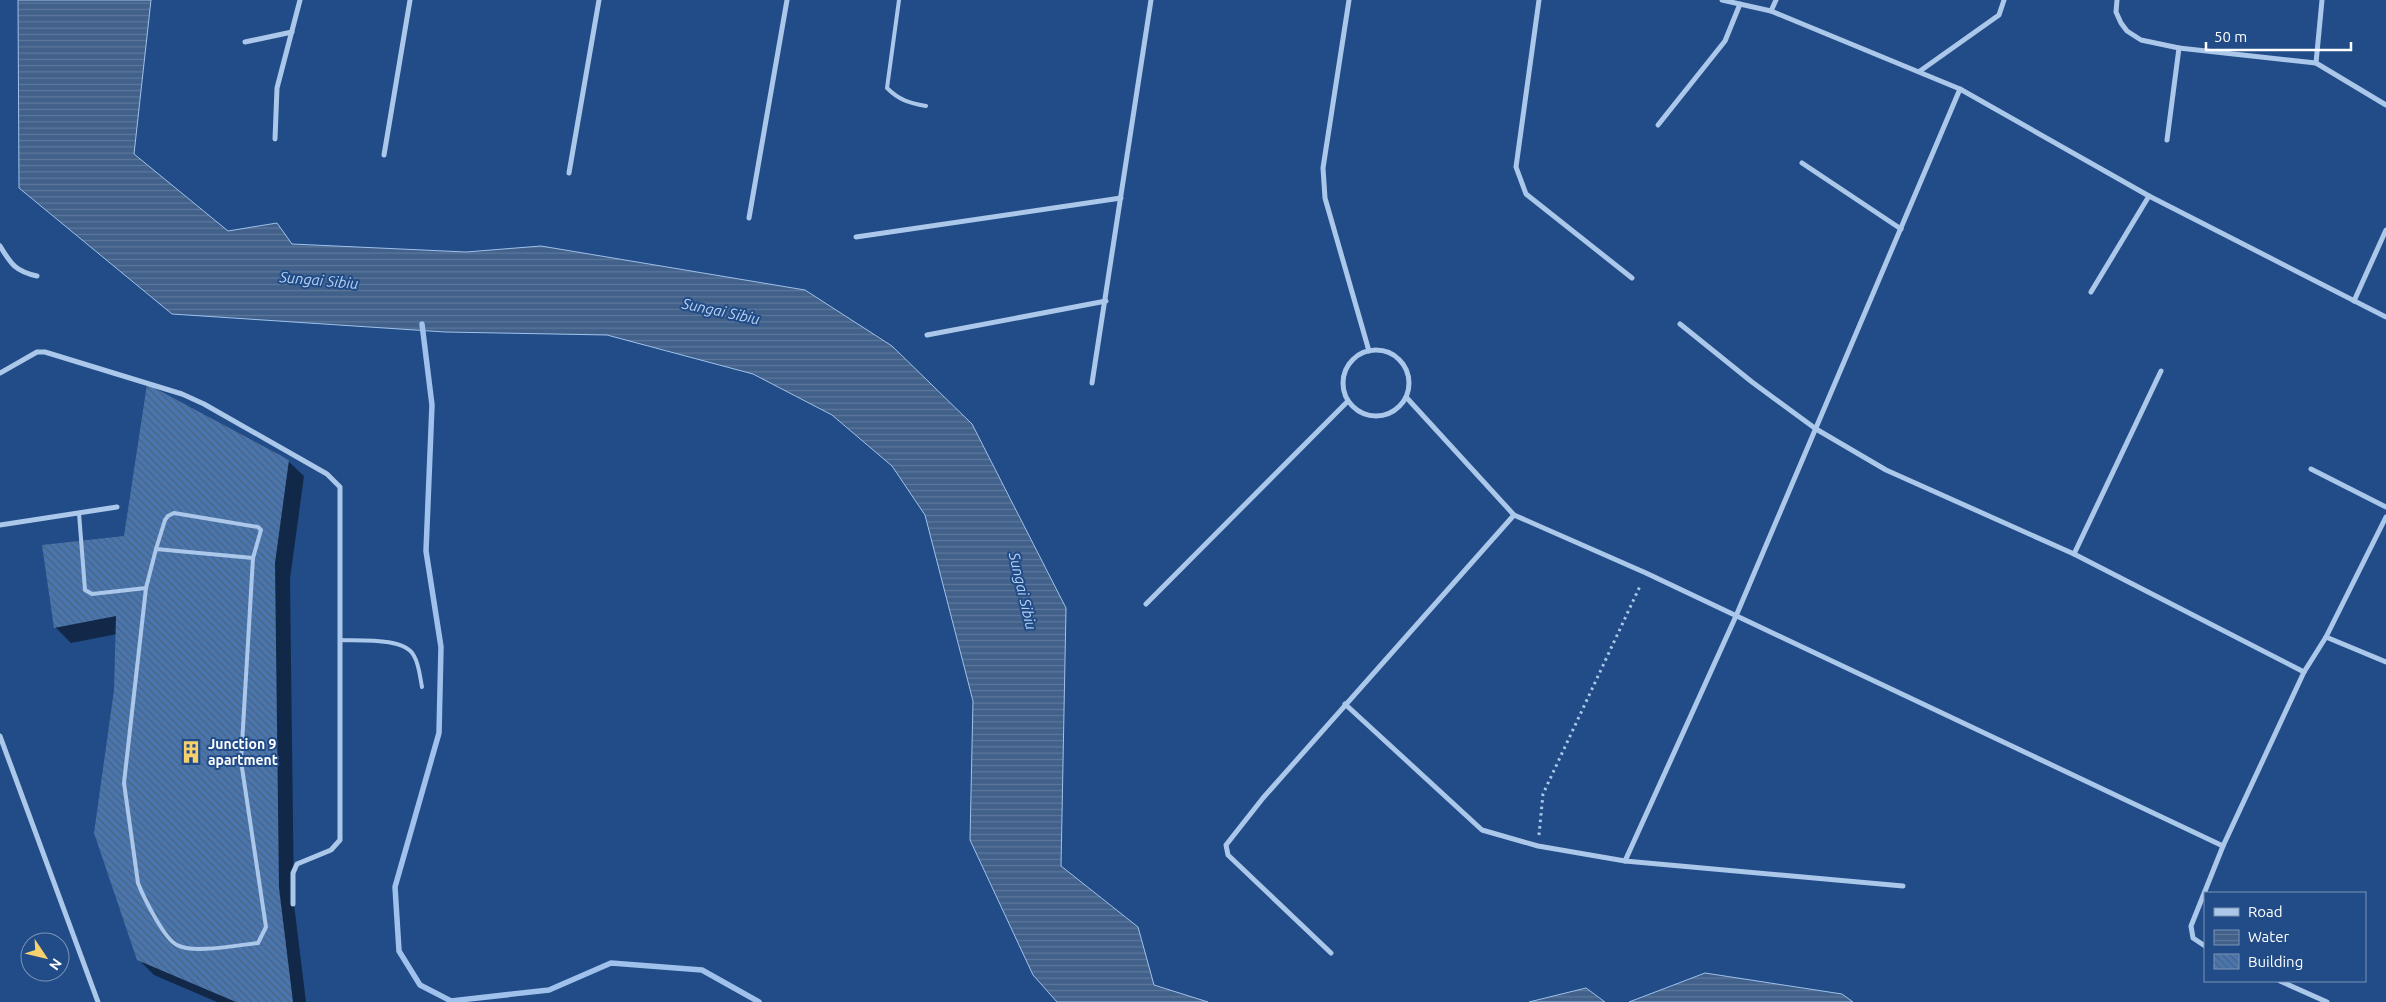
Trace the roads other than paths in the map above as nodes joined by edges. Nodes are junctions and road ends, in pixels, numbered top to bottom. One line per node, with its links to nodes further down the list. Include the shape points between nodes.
1 (300, 0): 16 (street)
2 (410, 0): 27 (street)
3 (599, 0): 29 (street)
4 (787, 0): 32 (street)
5 (899, 0): 23 (lane, via 887,88 905,102)
6 (1151, 0): 31 (street)
7 (1349, 0): 45 (street, via 1323,168 1325,198)
8 (1539, 0): 38 (street, via 1516,167 1519,180 1526,194)
9 (1722, 0): 14 (street)
10 (1776, 0): 15 (street)
11 (2004, 0): 20 (street, via 1999,15)
12 (2117, 0): 18 (street, via 2116,12 2128,31 2141,40)
13 (2322, 0): 19 (street)
14 (1740, 4): 15 (street); 24 (street, via 1725,41)
15 (1771, 10): 20 (street)
16 (292, 32): 17 (street); 25 (street, via 277,88)
17 (245, 42)
18 (2179, 48): 19 (street); 26 (street)
19 (2316, 63): 22 (street)
20 (1920, 71): 21 (street)
21 (1960, 89): 30 (street); 33 (street)
22 (2386, 105)
23 (926, 106)
24 (1658, 125)
25 (275, 139)
26 (2167, 140)
27 (384, 155)
28 (1802, 163): 33 (street)
29 (570, 173)
30 (2149, 196): 39 (street); 41 (street)
31 (1121, 198): 35 (street); 40 (street)
32 (749, 218)
33 (1901, 229): 51 (street)
34 (2386, 230): 41 (street)
35 (856, 237)
36 (0, 246): 37 (street, via 11,264 22,272)
37 (37, 276)
38 (1632, 278)
39 (2091, 292)
40 (1106, 300): 44 (street); 48 (street)
41 (2354, 302): 42 (street)
42 (2386, 317)
43 (1680, 324): 51 (street)
44 (928, 335)
45 (1369, 351): 49 (street, via 1390,354 1402,363 1408,376); 50 (street, via 1358,356 1346,371 1343,383)
46 (2161, 371): 60 (street)
47 (0, 373): 66 (street, via 37,352 182,394 233,419 327,474 340,487)
48 (1092, 384)
49 (1406, 397): 50 (street, via 1394,410 1378,416 1361,412); 56 (street)
50 (1348, 401): 63 (street)
51 (1816, 429): 60 (street, via 1886,470); 64 (street)
52 (2311, 469): 54 (street)
53 (117, 507): 55 (street)
54 (2386, 507)
55 (79, 513): 58 (street); 62 (lane, via 85,590 92,594)
56 (1514, 515): 64 (street); 70 (street)
57 (2386, 517): 65 (street)
58 (0, 525)
59 (156, 549): 61 (lane); 61 (lane, via 165,520 174,513 258,527 261,534); 62 (lane)
60 (2074, 554): 68 (street)
61 (253, 558): 62 (lane, via 240,748 266,927 258,943 186,949 175,944 138,883 124,784)
62 (146, 588)
63 (1146, 604)
64 (1736, 616): 72 (street); 73 (street)
65 (2326, 637): 67 (street); 68 (street)
66 (340, 640): 69 (lane, via 396,643 407,647 415,656); 77 (street, via 340,840 331,850 297,864 293,873)
67 (2386, 662)
68 (2304, 672): 72 (street)
69 (422, 687)
70 (1345, 704): 73 (street, via 1482,830 1538,846); 79 (street, via 1240,824 1226,845 1228,855)
71 (0, 736): 81 (street)
72 (2223, 846): 75 (street)
73 (1625, 861): 74 (street)
74 (1903, 886)
75 (2205, 892)
76 (2204, 894): 78 (street, via 2191,926 2193,938)
77 (293, 904)
78 (2204, 945)
79 (1331, 953)
80 (2282, 982): 82 (street)
81 (98, 1002)
82 (2327, 1002)

